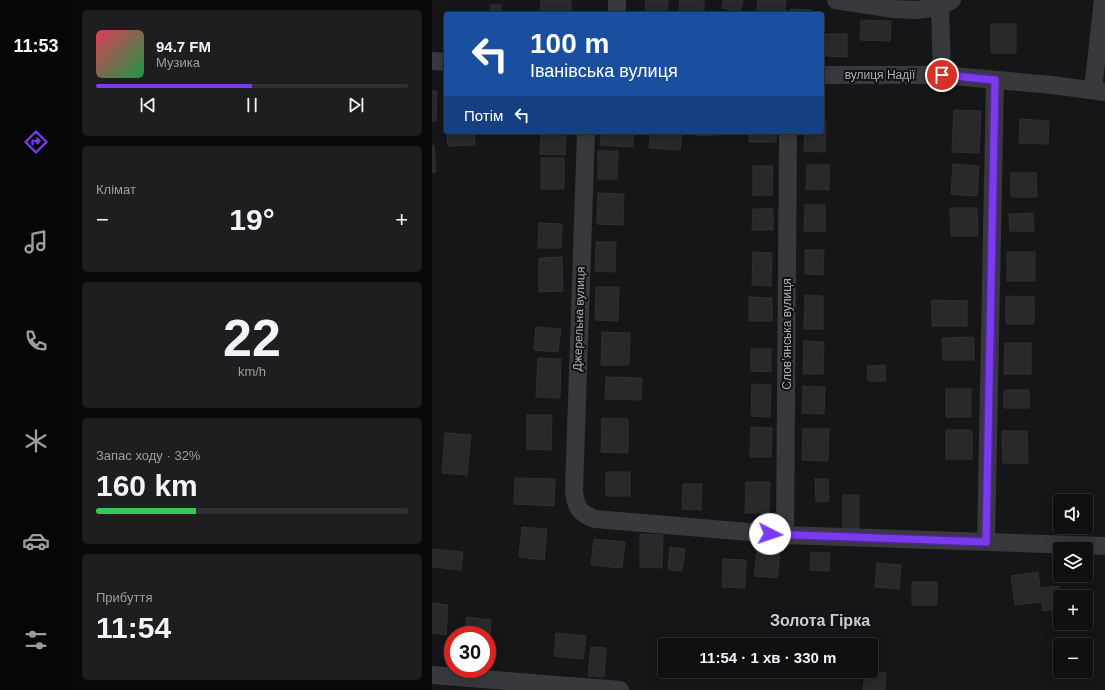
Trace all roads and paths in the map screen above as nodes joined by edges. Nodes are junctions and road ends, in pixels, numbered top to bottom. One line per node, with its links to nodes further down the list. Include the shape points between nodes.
1 (617, 0): 5 (street)
2 (836, 0): 4 (street, via 893,10 916,10)
3 (1103, 0): 11 (street)
4 (946, 3): 9 (street)
5 (617, 12)
6 (432, 61): 7 (street)
7 (444, 62)
8 (824, 75): 9 (street, вулиця Надії)
9 (942, 75): 10 (street, вулиця Надії)
10 (995, 80): 11 (street, вулиця Надії); 15 (street)
11 (1099, 91)
12 (586, 134): 14 (street, Джерельна вулиця, via 574,483 576,505 584,515 595,519)
13 (788, 134): 14 (street, Словʼянська вулиця)
14 (785, 535): 15 (street)
15 (986, 542): 16 (street)
16 (1105, 546)
17 (432, 676): 18 (street)
18 (620, 690)

